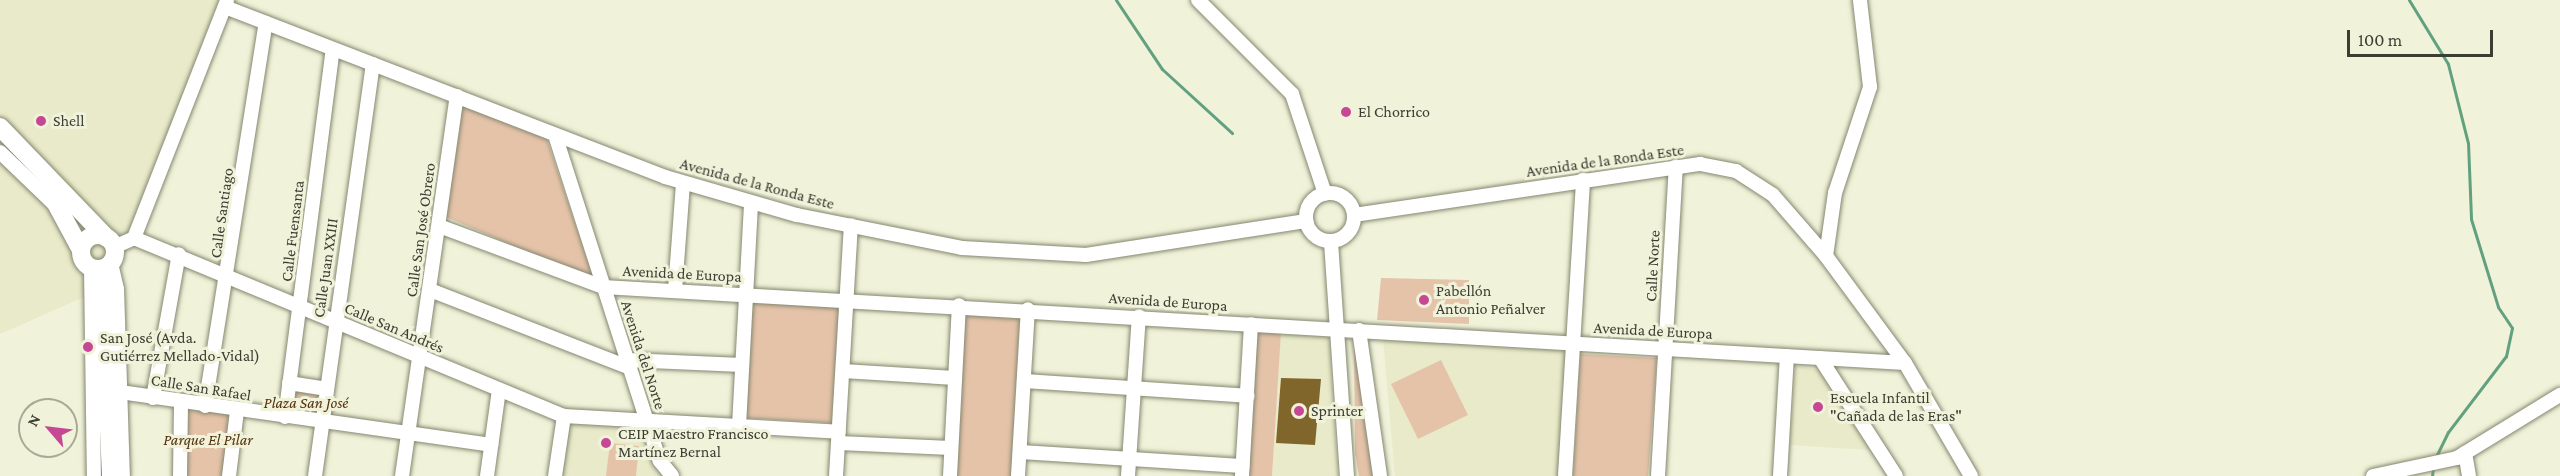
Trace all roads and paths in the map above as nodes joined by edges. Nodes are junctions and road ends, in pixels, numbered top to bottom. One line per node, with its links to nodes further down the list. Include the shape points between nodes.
1 (1198, 0): 15 (street, via 1292,94)
2 (1860, 0): 26 (street, via 1870,87 1835,193)
3 (226, 4): 4 (street, Avenida de la Ronda Este); 22 (street)
4 (266, 23): 5 (street, Avenida de la Ronda Este); 28 (street, Calle Santiago)
5 (333, 49): 6 (street, Avenida de la Ronda Este); 35 (street, Calle Fuensanta)
6 (373, 64): 7 (street, Avenida de la Ronda Este); 38 (street, Calle Juan XXIII)
7 (457, 96): 9 (street, Avenida de la Ronda Este); 21 (street, Calle San José Obrero)
8 (0, 127): 27 (main road)
9 (556, 138): 14 (street, Avenida de la Ronda Este); 29 (street, Avenida del Norte)
10 (0, 141): 17 (main road)
11 (0, 152): 17 (street)
12 (1676, 167): 13 (street, Avenida de la Ronda Este); 26 (street, Avenida de la Ronda Este, via 1718,166 1757,183); 43 (street, Calle Norte)
13 (1583, 180): 18 (street, Avenida de la Ronda Este); 42 (street)
14 (683, 183): 16 (street, Avenida de la Ronda Este); 31 (street)
15 (1325, 194): 18 (street, via 1341,195); 19 (street, via 1308,207)
16 (751, 203): 20 (street, Avenida de la Ronda Este); 32 (street)
17 (63, 212): 24 (main road)
18 (1354, 215): 23 (street, via 1351,230)
19 (1306, 221): 20 (street, Avenida de la Ronda Este, via 1086,255 1036,256 962,248); 23 (street, via 1312,234)
20 (851, 225): 33 (street)
21 (439, 226): 29 (street, Avenida de Europa); 30 (street, Calle San José Obrero)
22 (134, 238): 25 (street, Calle San Andrés); 27 (street)
23 (1331, 242): 40 (street)
24 (81, 250): 27 (main road); 27 (main road, via 91,237)
25 (179, 254): 28 (street, Calle San Andrés); 60 (street)
26 (1826, 256): 47 (street, Avenida de la Ronda Este)
27 (105, 257): 57 (street, via 117,289); 77 (street); 78 (main road)
28 (229, 275): 35 (street, Calle San Andrés); 62 (street, Calle Santiago)
29 (603, 287): 31 (street, Avenida de Europa); 48 (street, Avenida del Norte)
30 (430, 290): 44 (street, Calle San José Obrero); 48 (street)
31 (675, 290): 32 (street, Avenida de Europa)
32 (746, 293): 33 (street, Avenida de Europa); 49 (street)
33 (846, 298): 34 (street, Avenida de Europa); 50 (street)
34 (959, 305): 36 (street, Avenida de Europa); 51 (street)
35 (300, 307): 38 (street, Calle San Andrés); 53 (street, Calle Fuensanta)
36 (1028, 309): 37 (street, Avenida de Europa); 52 (street)
37 (1139, 316): 39 (street, Avenida de Europa); 55 (street)
38 (335, 321): 44 (street, Calle San Andrés); 54 (street, Calle Juan XXIII)
39 (1251, 324): 40 (street, Avenida de Europa); 59 (street)
40 (1339, 329): 41 (street, Avenida de Europa); 91 (street)
41 (1359, 330): 42 (street, Avenida de Europa); 92 (street)
42 (1573, 343): 43 (street, Avenida de Europa); 93 (street)
43 (1665, 348): 45 (street, Avenida de Europa); 94 (street, Calle Norte)
44 (420, 356): 56 (street, Calle San Andrés); 69 (street, Calle San José Obrero)
45 (1787, 356): 46 (street, Avenida de Europa); 95 (street)
46 (1820, 358): 47 (street, Avenida de Europa); 96 (street)
47 (1905, 363): 97 (street, Avenida de la Ronda Este)
48 (628, 364): 49 (street); 67 (street, Avenida del Norte)
49 (742, 365): 68 (street)
50 (843, 371): 51 (street); 70 (street)
51 (955, 378): 72 (street)
52 (1024, 381): 55 (street); 73 (street)
53 (289, 383): 54 (street); 65 (street, Calle Fuensanta)
54 (326, 388): 66 (street, Calle Juan XXIII)
55 (1133, 389): 59 (street); 75 (street)
56 (499, 390): 64 (street, Calle San Andrés); 71 (street)
57 (120, 392): 60 (street, Calle San Rafael); 79 (street)
58 (2560, 395): 74 (street)
59 (1247, 396): 76 (street)
60 (153, 398): 61 (street, Calle San Rafael)
61 (181, 402): 62 (street, Calle San Rafael); 80 (street)
62 (205, 406): 63 (street, Calle San Rafael)
63 (237, 411): 65 (street, Calle San Rafael); 81 (street)
64 (564, 416): 67 (street, Calle San Andrés); 85 (street)
65 (285, 417): 66 (street, Calle San Rafael)
66 (322, 421): 69 (street, Calle San Rafael); 82 (street, Calle Juan XXIII)
67 (648, 422): 68 (street, Calle San Andrés); 86 (street, Avenida del Norte, via 660,461)
68 (739, 426): 70 (street, Calle San Andrés)
69 (408, 433): 71 (street, Calle San Rafael); 83 (street, Calle San José Obrero)
70 (839, 437): 72 (street, Calle San Andrés); 87 (street)
71 (491, 445): 84 (street)
72 (951, 448): 88 (street)
73 (1020, 452): 75 (street); 89 (street)
74 (2465, 453): 98 (street); 99 (street)
75 (1130, 459): 76 (street); 90 (street)
76 (1242, 471)
77 (94, 476)
78 (111, 476)
79 (123, 476)
80 (180, 476)
81 (228, 476)
82 (315, 476)
83 (402, 476)
84 (486, 476)
85 (555, 476)
86 (672, 476)
87 (836, 476)
88 (950, 476)
89 (1018, 476)
90 (1128, 476)
91 (1347, 476)
92 (1380, 476)
93 (1565, 476)
94 (1658, 476)
95 (1780, 476)
96 (1896, 476)
97 (1971, 476)
98 (2373, 476)
99 (2469, 476)

